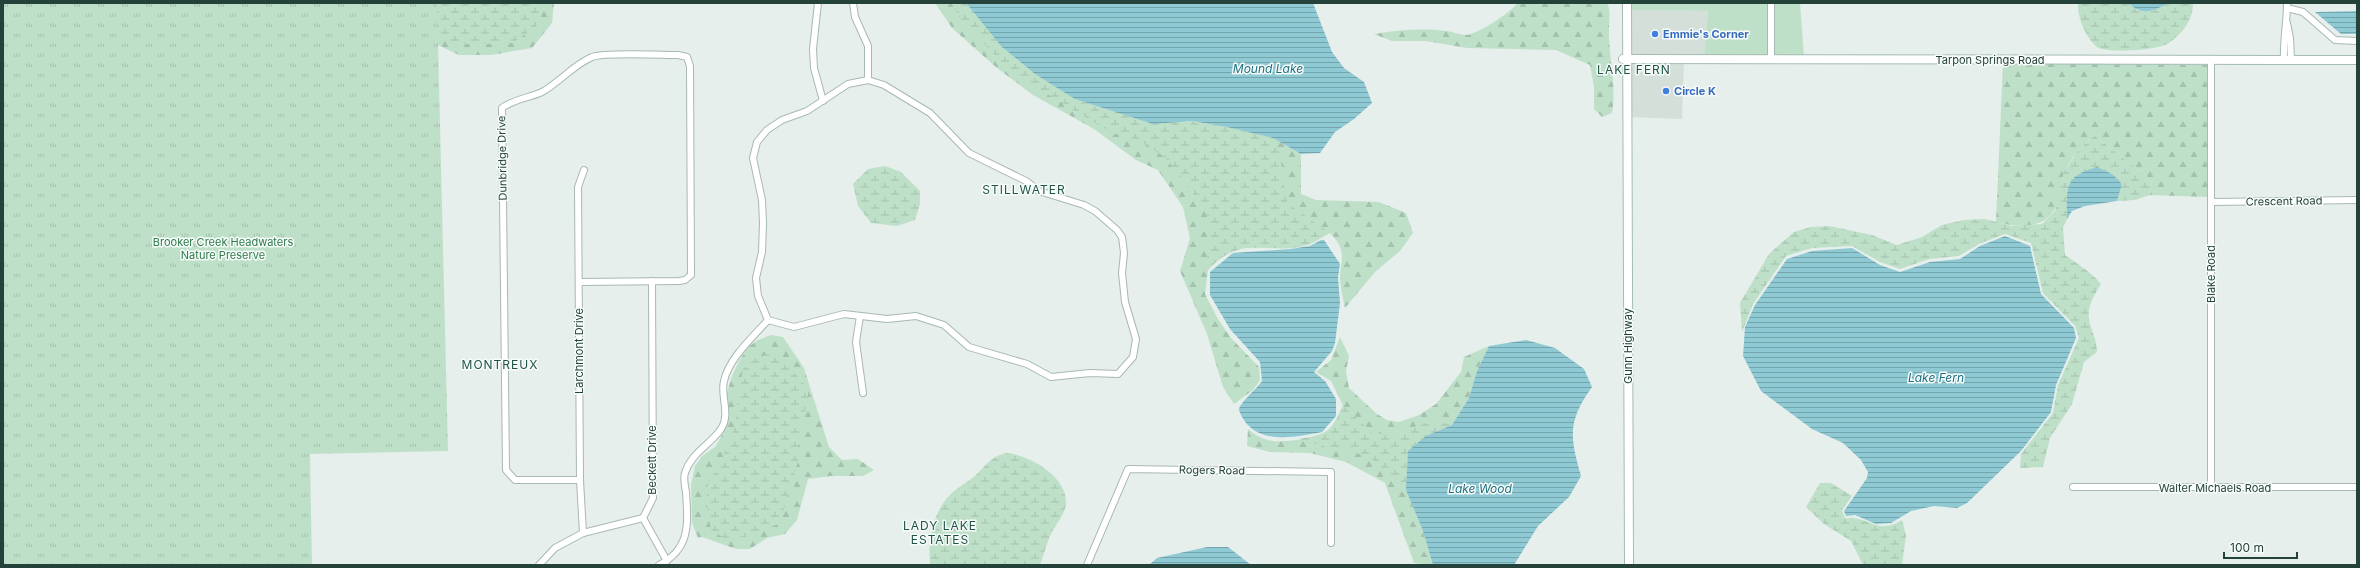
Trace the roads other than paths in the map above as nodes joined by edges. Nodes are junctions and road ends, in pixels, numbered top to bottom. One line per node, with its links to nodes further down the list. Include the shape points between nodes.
1 (818, 3): 17 (street, via 813,49 814,68)
2 (853, 3): 16 (street, via 855,17 868,46)
3 (1622, 3): 11 (main road, Gunn Highway)
4 (1627, 3): 11 (main road, Gunn Highway)
5 (1771, 3): 12 (street)
6 (2287, 6): 7 (street); 10 (street, via 2303,12 2335,40)
7 (2287, 23): 8 (street); 9 (street)
8 (2284, 38): 9 (street); 14 (street)
9 (2290, 38): 14 (street)
10 (2357, 41)
11 (1625, 59): 12 (main road, Tarpon Springs Road); 37 (main road, Gunn Highway)
12 (1771, 59): 13 (main road, Tarpon Springs Road)
13 (2211, 60): 14 (main road, Tarpon Springs Road); 20 (street, Blake Road)
14 (2287, 60): 15 (main road, Tarpon Springs Road)
15 (2357, 60)
16 (868, 80): 17 (street, via 848,84); 23 (street, via 884,85 930,114 969,153 1026,180 1039,191 1088,207 1118,230 1122,237 1124,253 1124,302 1136,339 1132,357 1118,374 1090,373 1051,377 1027,364 969,347 944,325 928,319 916,316 886,319)
17 (823, 101): 24 (street, via 807,112 782,120 767,130 757,142 753,158 762,200 763,223 762,252 756,278 758,296)
18 (584, 170): 21 (street, Larchmont Drive, via 578,187)
19 (2357, 200): 20 (street, Crescent Road)
20 (2211, 202): 28 (street, Blake Road)
21 (579, 282): 22 (street, Dunbridge Drive); 26 (street, Larchmont Drive)
22 (652, 282): 26 (street, Dunbridge Drive, via 683,280 688,278 691,272 690,66 686,57 678,55 594,56 576,65 559,81 540,92 510,102 502,108 506,470 515,480); 30 (street, Beckett Drive, via 653,498)
23 (860, 316): 24 (street, via 844,314 794,327); 25 (street, via 856,342)
24 (768, 320): 33 (street, via 732,364 724,382 726,410 722,428 695,454 684,474 688,521 683,544)
25 (863, 393)
26 (580, 480): 31 (street, Larchmont Drive)
27 (2073, 487): 28 (street, Walter Michaels Road)
28 (2211, 487): 29 (street, Walter Michaels Road)
29 (2357, 487)
30 (643, 518): 31 (street); 33 (street)
31 (583, 532): 34 (street, via 555,548)
32 (1331, 543): 36 (street, Rogers Road, via 1330,472 1128,468)
33 (668, 561): 35 (street)
34 (538, 565)
35 (659, 565)
36 (1087, 565)
37 (1629, 565)

